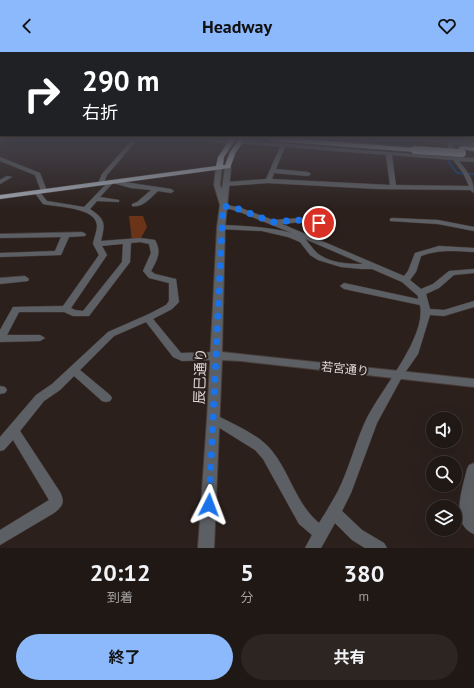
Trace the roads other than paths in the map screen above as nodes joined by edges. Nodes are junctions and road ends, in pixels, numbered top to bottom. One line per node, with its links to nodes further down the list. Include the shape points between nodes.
1 (8, 162): 24 (street, via 38,174)
2 (115, 162): 18 (street, via 104,175)
3 (220, 162): 8 (highway)
4 (230, 162): 9 (highway)
5 (277, 162): 10 (street)
6 (390, 162): 20 (street)
7 (457, 162): 11 (street)
8 (219, 167): 9 (highway); 17 (highway); 29 (street, 辰巳通り, via 217,185)
9 (228, 167): 19 (street, 辰巳通り)
10 (273, 171): 13 (street); 15 (street)
11 (466, 173): 12 (street); 21 (street)
12 (474, 173)
13 (308, 174)
14 (9, 177): 16 (street)
15 (268, 181): 19 (street); 20 (street)
16 (0, 182)
17 (113, 182): 18 (highway); 22 (street); 26 (street)
18 (101, 184): 24 (highway)
19 (227, 184): 29 (street, 辰巳通り)
20 (393, 187): 21 (street)
21 (473, 187)
22 (157, 189): 23 (street); 28 (street, via 139,204)
23 (171, 191)
24 (41, 192): 25 (highway); 30 (street, via 45,203)
25 (0, 197)
26 (96, 199): 27 (street); 30 (street)
27 (117, 201)
28 (134, 205)
29 (223, 206): 32 (street, via 239,209); 34 (street, 辰巳通り)
30 (86, 209): 40 (street, via 98,218 101,225)
31 (392, 220): 35 (street, via 438,222)
32 (272, 222): 33 (street, via 301,220); 43 (street)
33 (319, 223)
34 (221, 227): 43 (street, via 251,228 280,233 301,240 322,259 359,267); 56 (street, 辰巳通り)
35 (474, 229)
36 (66, 234): 37 (street); 38 (street); 42 (street, via 58,253)
37 (82, 234)
38 (0, 236)
39 (127, 241): 40 (street); 52 (street, via 126,262 86,314 73,313); 53 (street, via 152,242 156,253 147,271 152,276 174,283 174,302)
40 (97, 244): 52 (street, via 102,255)
41 (474, 250): 46 (street, via 451,246 429,250 418,255 412,272)
42 (0, 255)
43 (373, 267): 46 (street)
44 (474, 271): 49 (street, via 452,273 436,286)
45 (25, 279): 47 (street)
46 (405, 280): 49 (street)
47 (0, 281)
48 (344, 286): 51 (street)
49 (420, 293): 51 (street)
50 (474, 304): 51 (street, via 444,313)
51 (425, 307): 58 (street, via 422,332 413,354)
52 (66, 308): 54 (street, via 16,309)
53 (147, 318): 56 (street, via 176,355 182,358); 57 (street, via 111,334)
54 (0, 338): 55 (street)
55 (40, 338)
56 (216, 356): 58 (street, 若宮通り); 61 (street, 辰巳通り)
57 (74, 370): 60 (street); 62 (street, via 40,398)
58 (398, 375): 59 (street, 若宮通り); 65 (street, via 371,422 344,493)
59 (474, 383)
60 (106, 398)
61 (214, 419): 67 (street, via 259,446 268,455 304,519); 69 (street, 辰巳通り)
62 (13, 430): 63 (street); 68 (street, via 55,496 56,503)
63 (0, 446)
64 (474, 469): 66 (street, via 467,504 467,517)
65 (333, 512): 67 (street); 71 (street, via 357,535)
66 (474, 527)
67 (321, 533): 70 (street)
68 (0, 538)
69 (206, 548)
70 (312, 548)
71 (379, 548)

